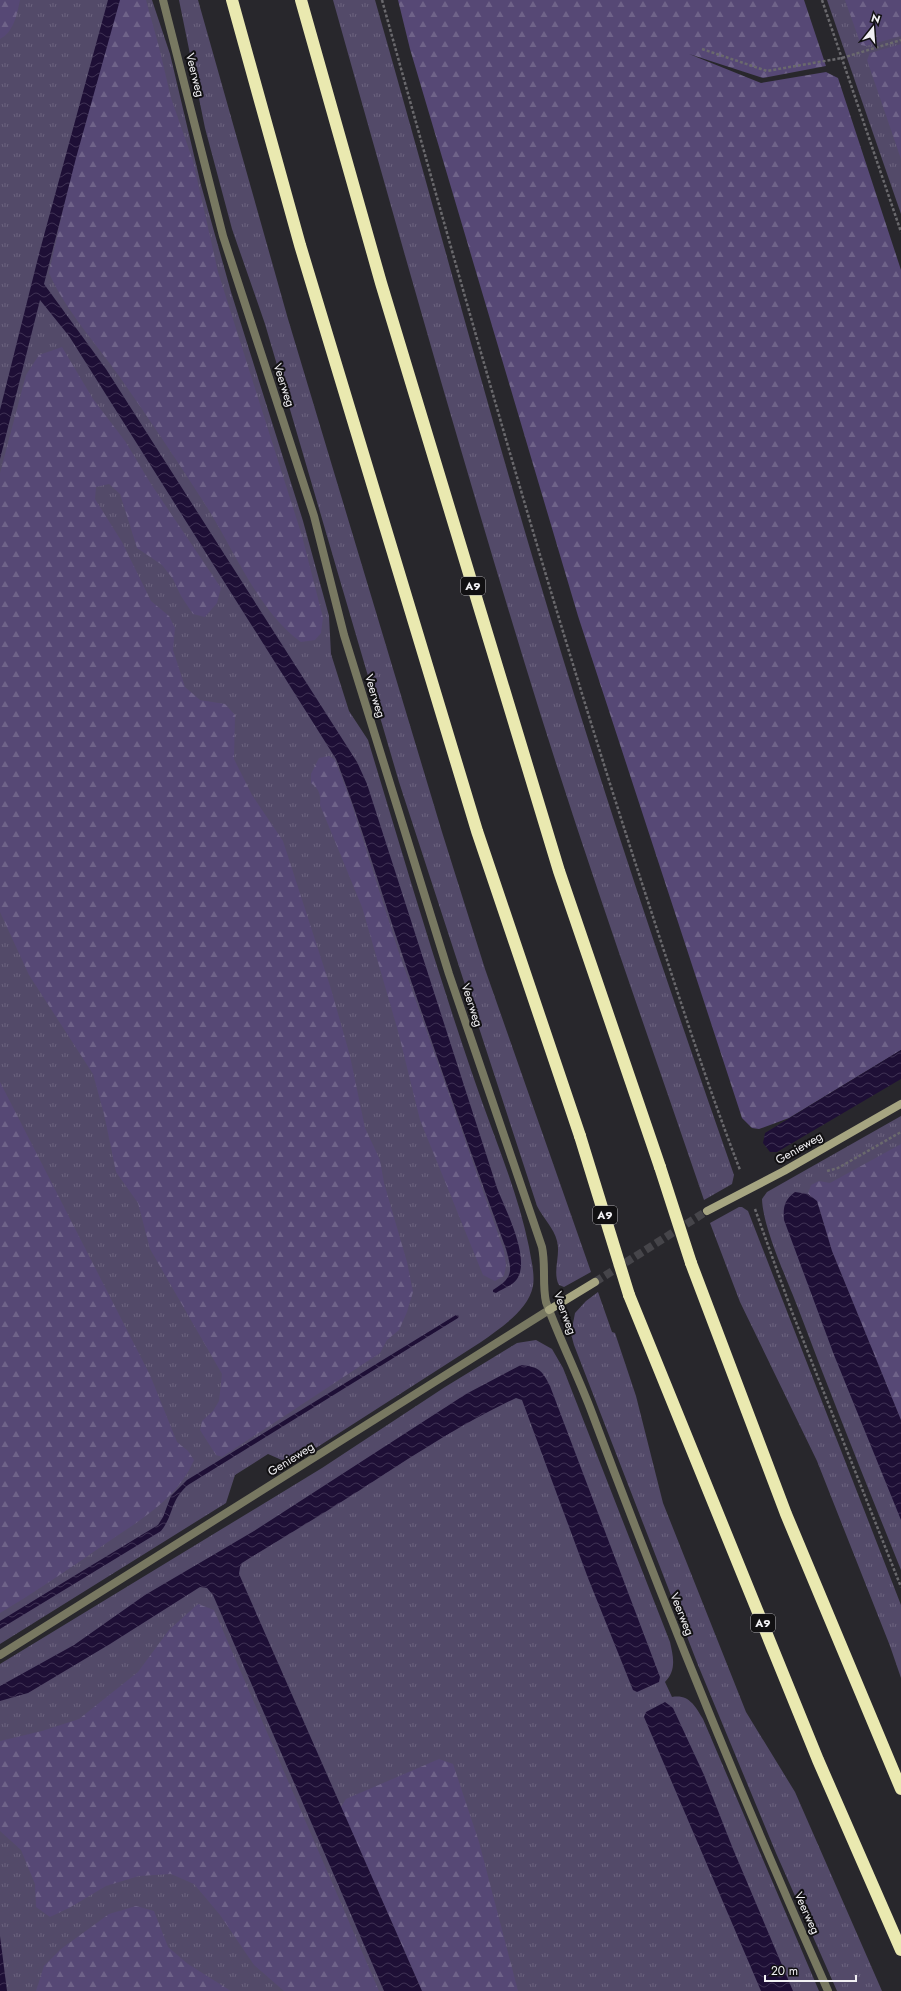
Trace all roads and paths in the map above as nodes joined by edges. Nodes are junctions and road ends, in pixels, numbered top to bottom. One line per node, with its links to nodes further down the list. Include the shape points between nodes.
1 (164, 0): 14 (street, Veerweg, via 223,236 314,516 346,643 464,1019 542,1248 545,1260 544,1293)
2 (232, 0): 18 (highway, A9, bridge, via 300,245 477,831 580,1136 629,1295 818,1760)
3 (301, 0): 17 (highway, A9, bridge, via 381,283 559,871 691,1263 786,1514)
4 (382, 0): 11 (path, via 511,457 596,743 713,1097)
5 (822, 0): 8 (path)
6 (901, 40): 8 (path)
7 (702, 49): 8 (path, via 766,71)
8 (842, 58): 9 (path)
9 (901, 232)
10 (901, 1104): 11 (street, Genieweg)
11 (748, 1189): 12 (street, Genieweg); 15 (path, via 792,1312)
12 (707, 1211)
13 (595, 1282): 14 (street, Genieweg)
14 (549, 1310): 16 (street, Genieweg); 19 (street, Veerweg, via 669,1613)
15 (901, 1587)
16 (0, 1655)
17 (901, 1789)
18 (901, 1950)
19 (828, 1991)

